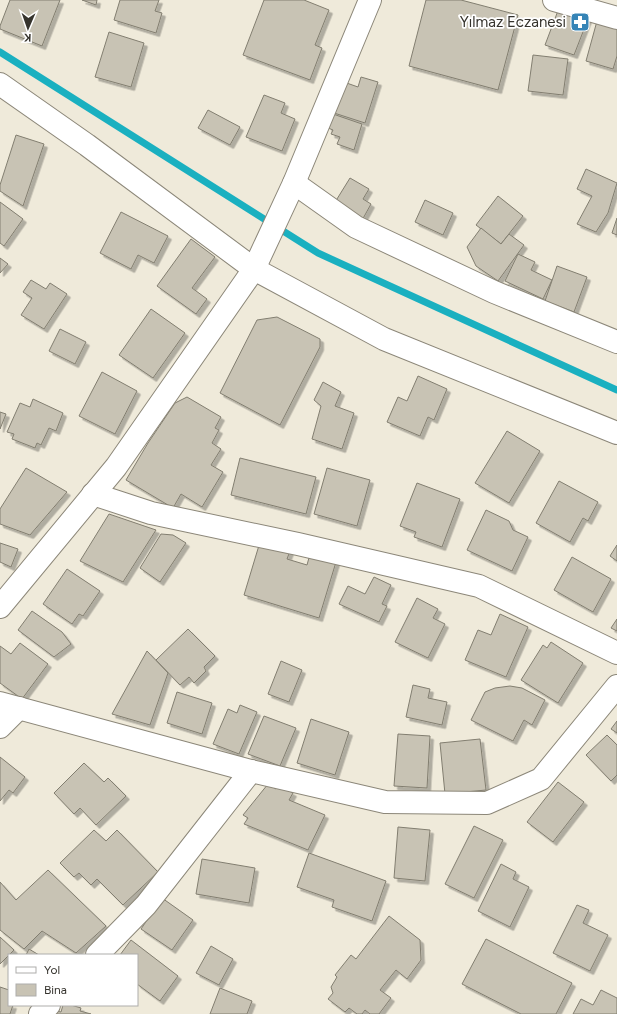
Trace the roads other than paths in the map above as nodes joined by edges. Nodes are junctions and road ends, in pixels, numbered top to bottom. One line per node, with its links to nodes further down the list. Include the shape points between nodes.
1 (370, 0): 5 (street)
2 (555, 0): 3 (street)
3 (617, 18)
4 (0, 84): 6 (street)
5 (291, 191): 6 (street); 7 (street, via 356,227 494,292)
6 (256, 263): 8 (street, via 384,339); 9 (street, via 116,467)
7 (617, 342)
8 (617, 433)
9 (93, 494): 10 (street); 11 (street, via 151,512 479,586)
10 (0, 607)
11 (617, 653)
12 (617, 686): 15 (street, via 541,778 487,803 385,802)
13 (10, 705): 14 (street); 15 (street)
14 (0, 727)
15 (251, 771): 16 (street, via 146,904)
16 (98, 954)
17 (48, 1006): 18 (street)
18 (40, 1014)

